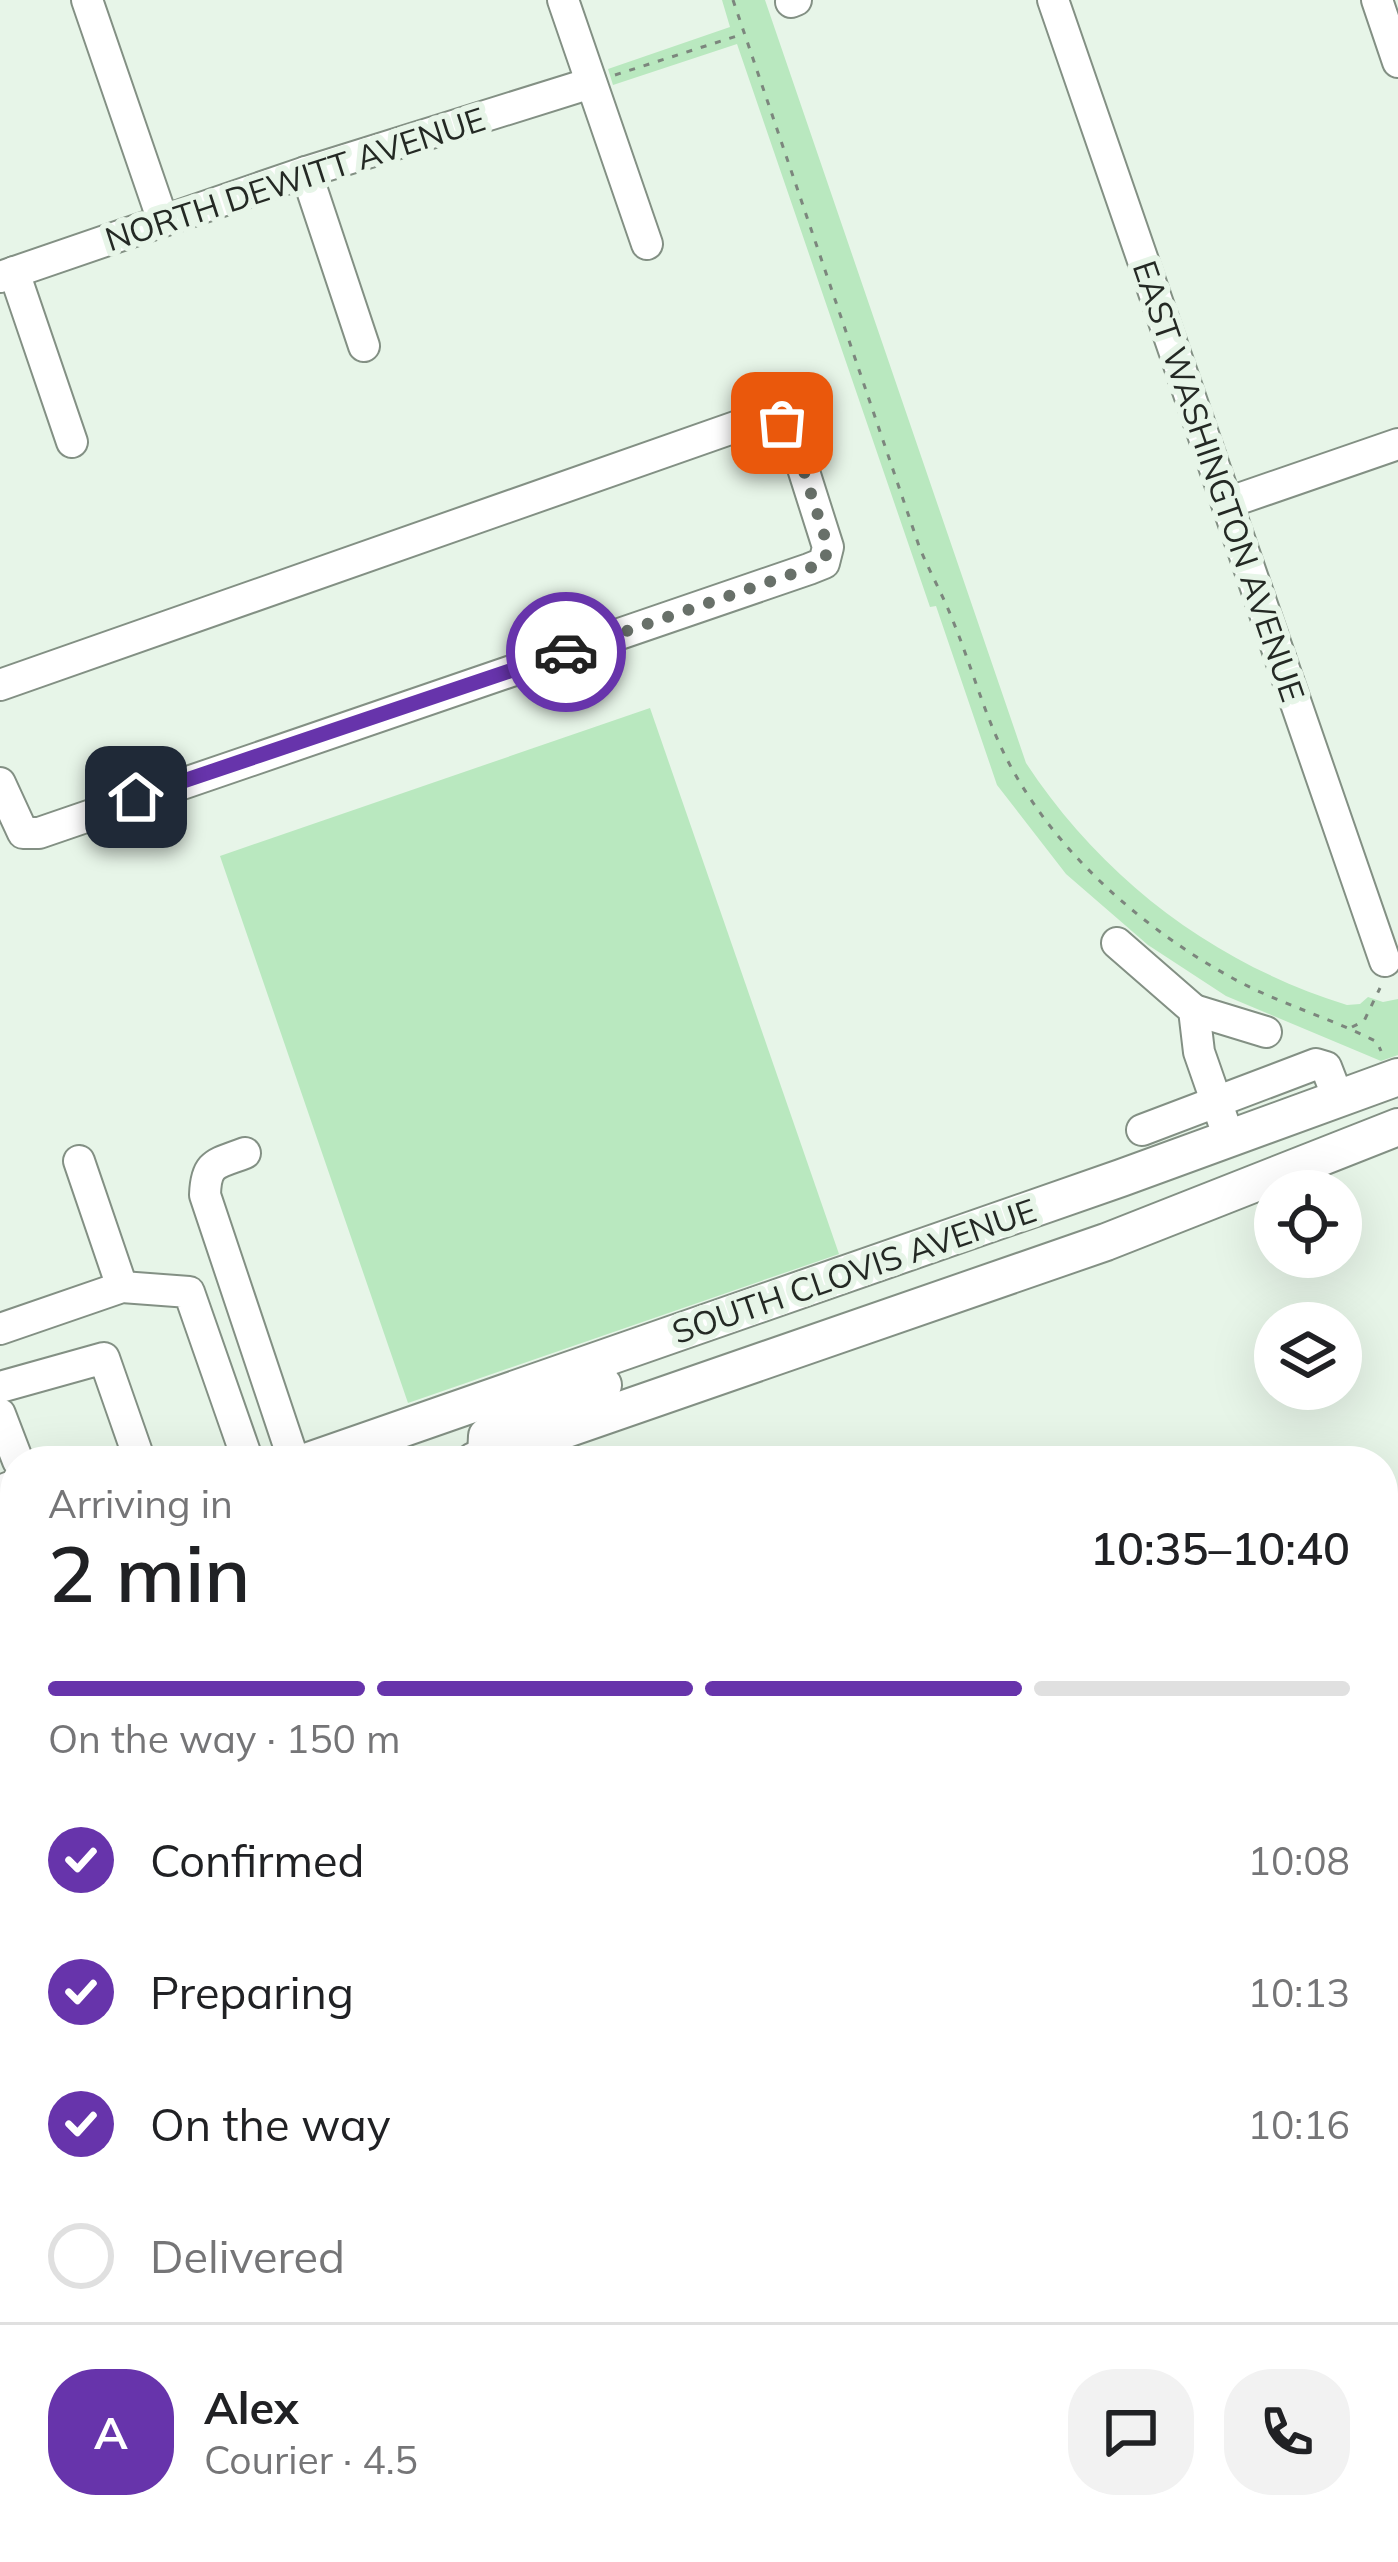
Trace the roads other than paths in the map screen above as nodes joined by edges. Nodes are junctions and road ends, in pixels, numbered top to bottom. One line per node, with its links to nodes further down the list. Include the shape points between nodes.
1 (87, 0): 8 (street)
2 (563, 0): 6 (street)
3 (1054, 0): 14 (street, EAST WASHINGTON AVENUE)
4 (1377, 0): 5 (street)
5 (1398, 62)
6 (591, 83): 7 (street, NORTH DEWITT AVENUE); 9 (street)
7 (306, 172): 8 (street, NORTH DEWITT AVENUE); 11 (street)
8 (163, 221): 10 (street, NORTH DEWITT AVENUE)
9 (647, 244)
10 (7, 274): 12 (street)
11 (364, 346)
12 (72, 442)
13 (1398, 444): 14 (street)
14 (1227, 503): 18 (street, EAST WASHINGTON AVENUE)
15 (0, 686): 16 (street, via 764,417 782,423 794,440 828,547 824,563 808,569 39,832 23,833)
16 (0, 783)
17 (1117, 943): 19 (street)
18 (1385, 961)
19 (1194, 1010): 20 (street); 23 (street)
20 (1267, 1032)
21 (1396, 1077): 22 (main road, SOUTH CLOVIS AVENUE)
22 (1338, 1098): 23 (street, via 1326,1067 1316,1064); 26 (main road, SOUTH CLOVIS AVENUE)
23 (1216, 1101): 25 (street); 26 (street)
24 (1398, 1127): 40 (main road, SOUTH CLOVIS AVENUE, via 1106,1242)
25 (1142, 1130)
26 (1229, 1138): 30 (main road, SOUTH CLOVIS AVENUE)
27 (245, 1153): 37 (street, via 212,1165 205,1195)
28 (79, 1161): 29 (street)
29 (122, 1287): 31 (street); 36 (street, via 189,1292)
30 (737, 1312): 38 (main road, SOUTH CLOVIS AVENUE); 39 (main road, via 649,1368 505,1420)
31 (0, 1329)
32 (0, 1388): 35 (street, via 104,1358)
33 (0, 1414): 34 (street)
34 (12, 1446)
35 (135, 1446)
36 (243, 1446)
37 (289, 1446)
38 (352, 1446)
39 (484, 1446)
40 (518, 1446)

